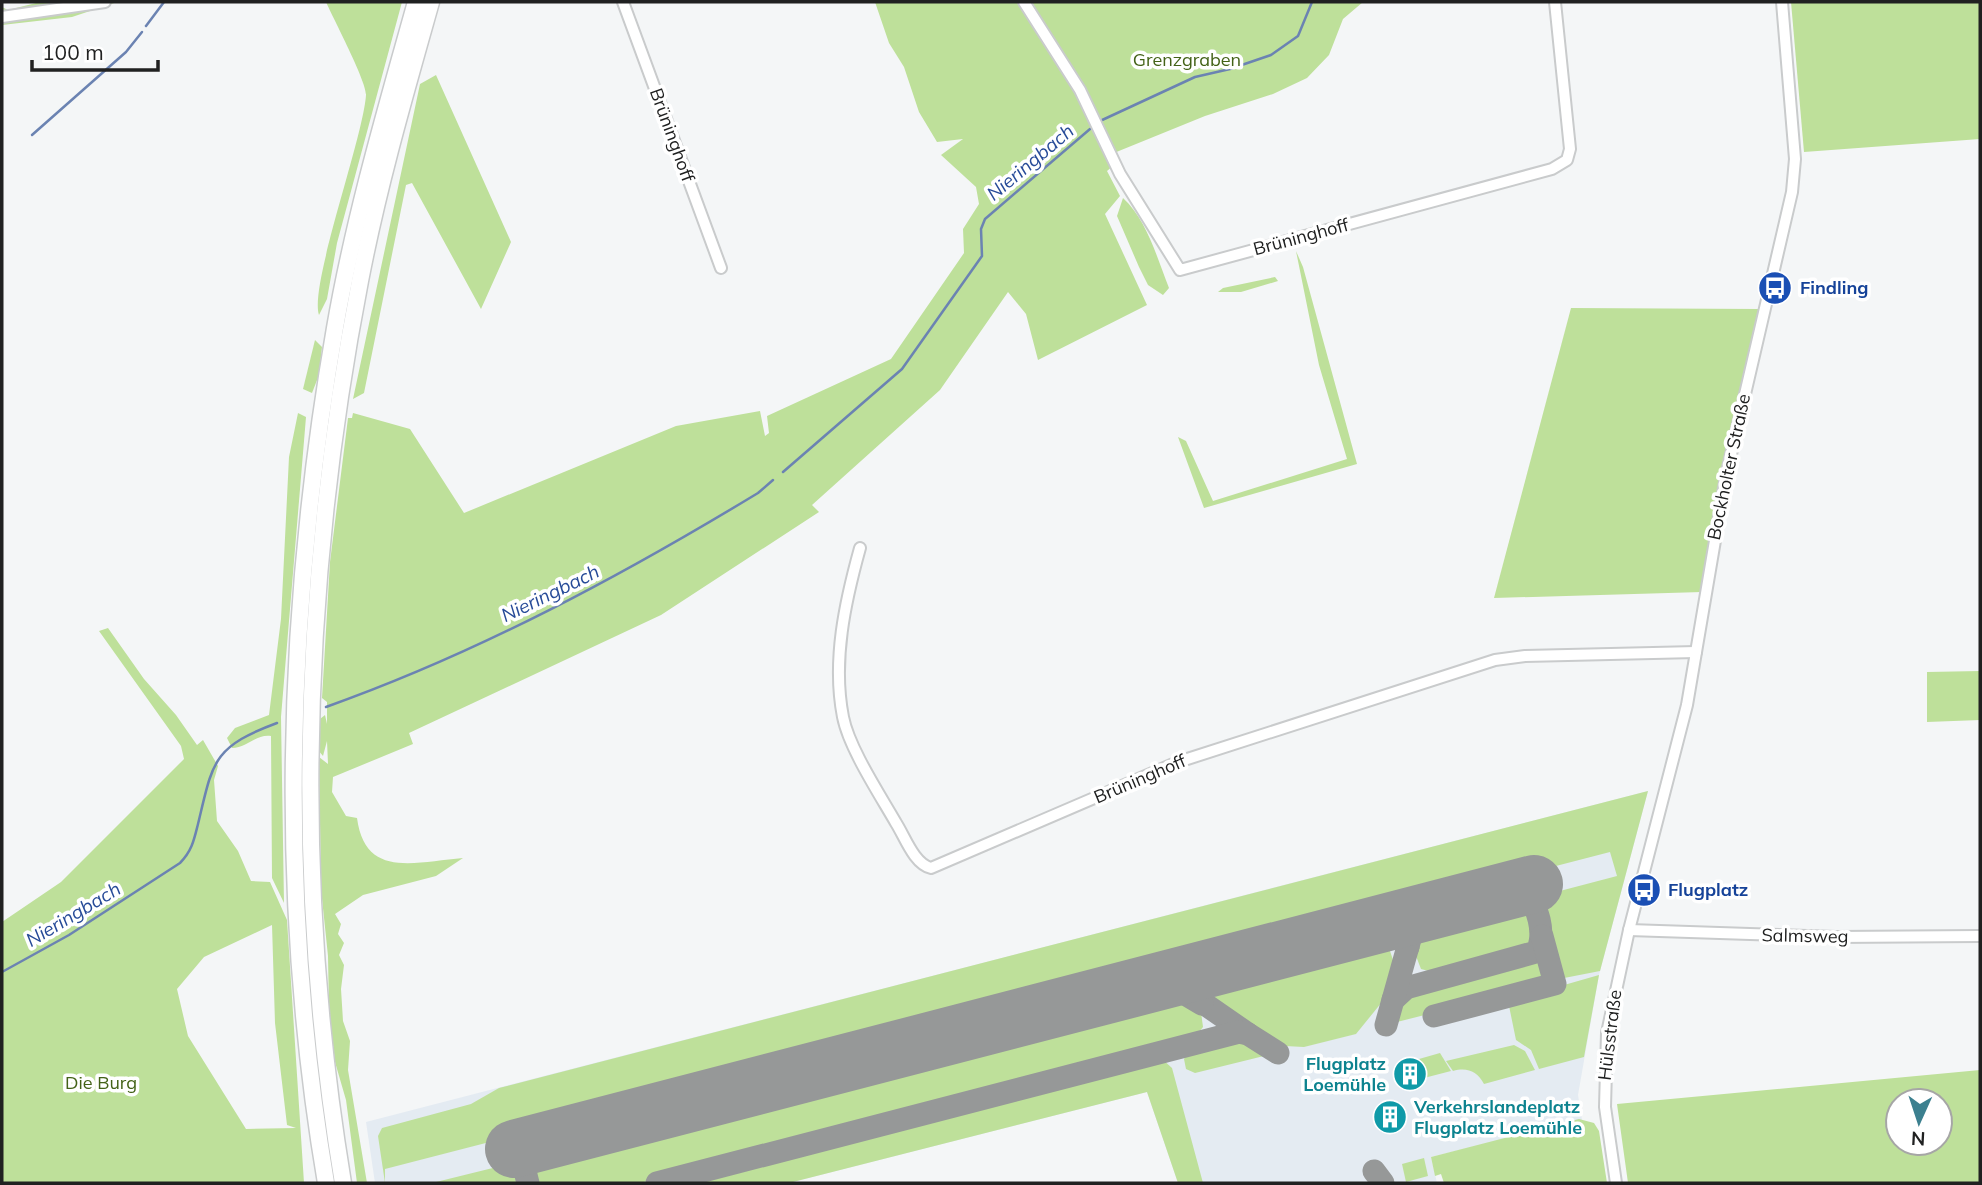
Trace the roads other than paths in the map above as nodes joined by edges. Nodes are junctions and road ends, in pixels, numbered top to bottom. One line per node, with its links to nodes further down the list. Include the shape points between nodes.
1 (105, 2): 9 (street)
2 (432, 2): 10 (highway)
3 (438, 2): 10 (highway)
4 (624, 2): 11 (street, Brüninghoff)
5 (1024, 2): 6 (street, Brüninghoff, via 1080,90 1120,174 1180,270 1552,169 1567,160 1570,149)
6 (1555, 2)
7 (1782, 2): 13 (street, Bockholter Straße, via 1795,159 1792,192 1726,476)
8 (414, 6): 16 (highway, via 335,325 305,547 294,725 295,848 302,985)
9 (2, 17)
10 (424, 28): 19 (highway, via 360,279 329,470 314,627 309,848 324,1043)
11 (721, 268)
12 (860, 548): 13 (street, Brüninghoff, via 841,638 843,719 878,793 919,860 931,868 1178,762 1495,660)
13 (1696, 652): 14 (street, Bockholter Straße, via 1687,705)
14 (1629, 929): 15 (street, Salmsweg, via 1823,937); 20 (street, Hülsstraße, via 1604,1069 1608,1144)
15 (1980, 936)
16 (319, 1139): 17 (highway); 18 (highway)
17 (318, 1183)
18 (327, 1183)
19 (344, 1183)
20 (1616, 1183)

